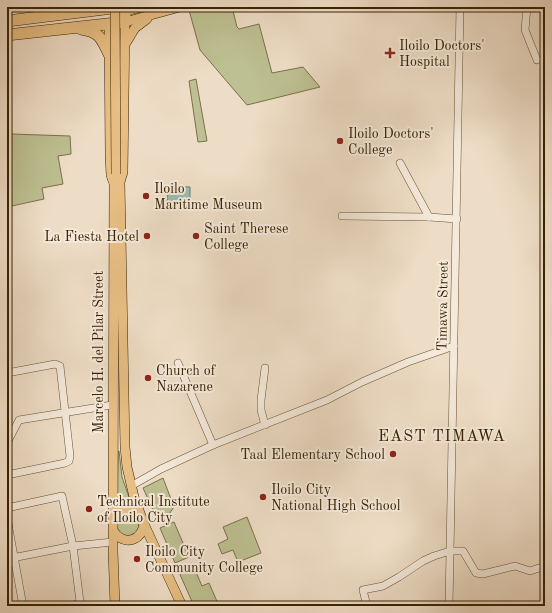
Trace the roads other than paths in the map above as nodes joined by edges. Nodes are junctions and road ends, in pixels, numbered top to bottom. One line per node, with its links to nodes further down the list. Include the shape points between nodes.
1 (85, 7): 9 (highway)
2 (111, 7): 3 (highway); 9 (highway); 13 (highway, Marcelo H. del Pilar Street); 20 (main road, Marcelo H. del Pilar Street, bridge)
3 (121, 7)
4 (125, 7): 5 (main road, via 130,10); 12 (highway, Marcelo H. del Pilar Street)
5 (142, 7)
6 (180, 7): 10 (main road)
7 (460, 7): 23 (street, Timawa Street)
8 (527, 7): 18 (street, via 525,30)
9 (71, 13): 11 (highway)
10 (155, 15): 12 (main road); 16 (main road, via 135,28)
11 (7, 21)
12 (125, 22): 13 (highway); 16 (main road, Marcelo H. del Pilar Street)
13 (109, 24): 14 (highway); 17 (main road, Marcelo H. del Pilar Street)
14 (73, 28): 15 (highway); 17 (highway, via 96,33)
15 (7, 35)
16 (124, 48): 20 (main road, Marcelo H. del Pilar Street, via 123,172)
17 (109, 54): 20 (main road, Marcelo H. del Pilar Street, via 111,175)
18 (537, 60)
19 (400, 164): 22 (street)
20 (116, 179): 28 (main road, Marcelo H. del Pilar Street); 34 (main road, Marcelo H. del Pilar Street, via 125,447)
21 (342, 216): 22 (street)
22 (429, 217): 23 (street)
23 (457, 219): 24 (street, Timawa Street)
24 (454, 346): 30 (street, via 408,362 327,400); 41 (street, Timawa Street)
25 (178, 363): 32 (street)
26 (265, 368): 30 (street, via 260,410)
27 (7, 372): 29 (street, via 55,364 60,366)
28 (112, 405): 29 (street); 38 (main road, Marcelo H. del Pilar Street)
29 (66, 412): 31 (street, via 18,420); 33 (street, via 69,461)
30 (265, 425): 32 (street)
31 (7, 443)
32 (214, 445): 34 (street)
33 (7, 475)
34 (131, 486): 37 (main road, Marcelo H. del Pilar Street)
35 (7, 508): 40 (street, via 62,496)
36 (7, 518): 42 (street)
37 (143, 521): 38 (main road, via 134,511 126,509 117,515); 38 (main road, via 143,530 131,540 120,538); 47 (main road, Marcelo H. del Pilar Street)
38 (114, 527): 39 (main road, Marcelo H. del Pilar Street)
39 (113, 542): 40 (street); 46 (main road, Marcelo H. del Pilar Street)
40 (73, 546): 42 (street); 45 (street, via 80,602)
41 (450, 551): 43 (street, via 463,551 476,573 483,574 515,566 530,571); 48 (street, via 423,561 383,586 363,590); 49 (street, Timawa Street)
42 (11, 558): 44 (street)
43 (545, 566)
44 (23, 606)
45 (73, 606)
46 (115, 606)
47 (182, 606)
48 (367, 606)
49 (449, 606)

